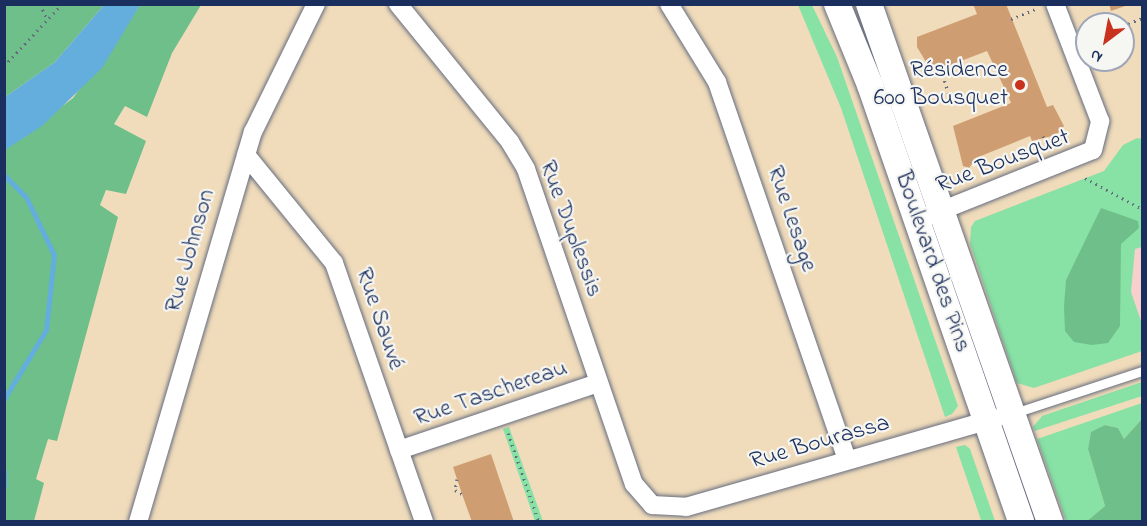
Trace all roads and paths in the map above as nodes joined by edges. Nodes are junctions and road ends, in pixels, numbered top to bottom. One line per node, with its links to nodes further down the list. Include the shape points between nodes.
1 (40, 4): 11 (path)
2 (62, 4): 11 (path)
3 (316, 4): 17 (street, Rue Johnson)
4 (398, 4): 23 (street, Rue Duplessis, via 510,142 526,169)
5 (669, 4): 28 (street, Rue Lesage, via 717,82)
6 (837, 4): 21 (street, Boulevard des Pins)
7 (869, 4): 20 (street, Boulevard des Pins)
8 (1055, 4): 20 (street, Rue Bousquet, via 1100,121 1093,150)
9 (1036, 9): 10 (path)
10 (1011, 19)
11 (47, 20): 12 (path)
12 (4, 66)
13 (941, 69): 14 (path)
14 (950, 98)
15 (1042, 136): 16 (path)
16 (1050, 151)
17 (246, 155): 27 (street, Rue Sauvé, via 334,263); 32 (street, Rue Johnson)
18 (1085, 178): 19 (path)
19 (1143, 208)
20 (944, 210): 21 (street, Rue Bousquet); 24 (street, Boulevard des Pins)
21 (918, 220): 26 (street, Boulevard des Pins)
22 (1143, 371): 24 (lane)
23 (598, 383): 25 (street, Rue Taschereau); 31 (street, Rue Duplessis)
24 (1012, 414): 26 (street, Rue Bourassa); 36 (street, Boulevard des Pins)
25 (502, 416): 27 (street, Rue Taschereau); 34 (path)
26 (986, 420): 28 (street, Rue Bourassa); 35 (street, Boulevard des Pins)
27 (399, 450): 33 (street, Rue Sauvé)
28 (847, 459): 31 (street, Rue Bourassa, via 678,509 660,508)
29 (457, 479): 30 (path, via 455,490)
30 (462, 494)
31 (643, 499)
32 (138, 522)
33 (424, 522)
34 (539, 522)
35 (1020, 522)
36 (1050, 522)

